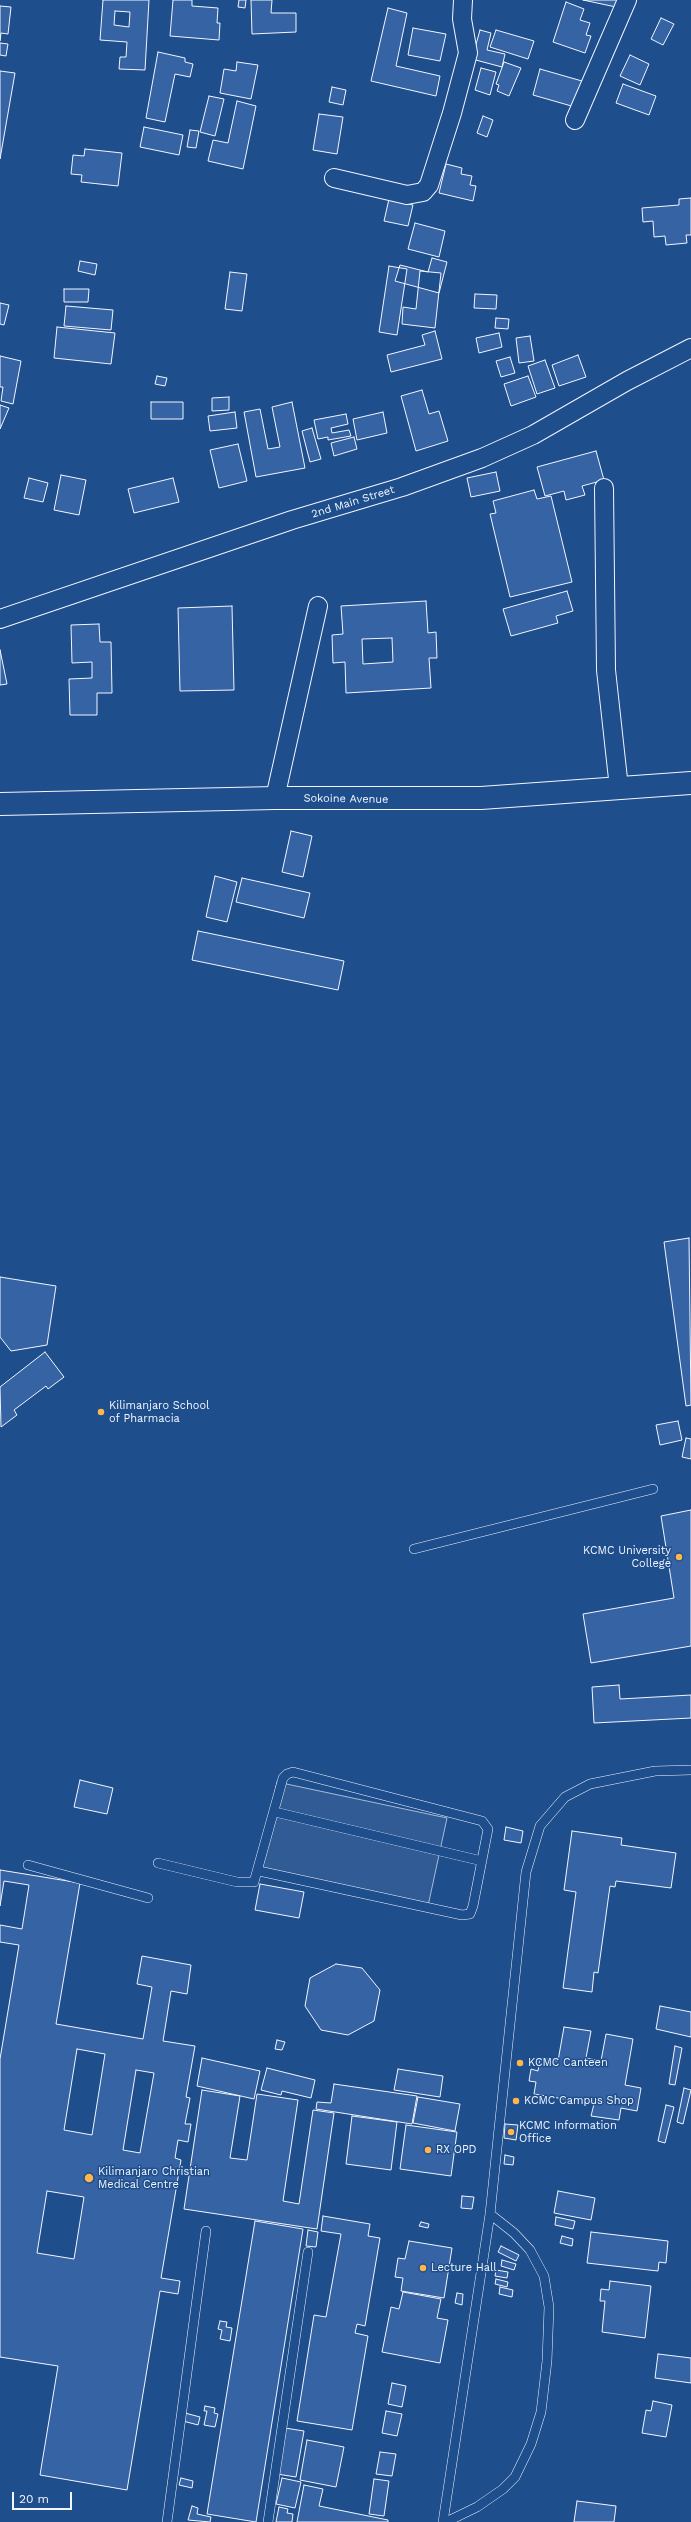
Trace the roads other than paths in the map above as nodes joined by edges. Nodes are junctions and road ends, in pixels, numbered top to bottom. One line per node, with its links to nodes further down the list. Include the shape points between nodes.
1 (463, 0): 4 (street, via 462,19 468,53 429,185 423,192 407,195)
2 (627, 0): 3 (street)
3 (575, 120)
4 (334, 178)
5 (691, 348): 8 (street, 2nd Main Street, via 533,435 482,458 402,487 292,520)
6 (604, 488): 10 (street, via 606,670)
7 (318, 606): 11 (street)
8 (0, 619)
9 (691, 783): 10 (street, Sokoine Avenue)
10 (619, 788): 11 (street, Sokoine Avenue, via 481,798)
11 (275, 798): 12 (street, Sokoine Avenue)
12 (0, 804)
13 (653, 1489): 14 (lane)
14 (414, 1549)
15 (691, 1770): 22 (lane, via 656,1771 590,1784 565,1797 540,1826 526,1872)
16 (274, 1812): 17 (lane); 17 (lane, via 283,1778 293,1772 482,1821 488,1829); 20 (lane)
17 (482, 1861): 20 (lane, via 473,1906 470,1914 462,1915)
18 (158, 1863): 20 (lane, via 237,1882 254,1882)
19 (28, 1865): 21 (lane)
20 (259, 1871)
21 (148, 1898)
22 (490, 2214): 27 (lane); 27 (lane, via 530,2250 544,2276 549,2307 547,2361 541,2412 531,2444 515,2477 503,2490 478,2507)
23 (206, 2231): 25 (lane)
24 (308, 2252): 26 (lane)
25 (168, 2522)
26 (268, 2522)
27 (445, 2522)

